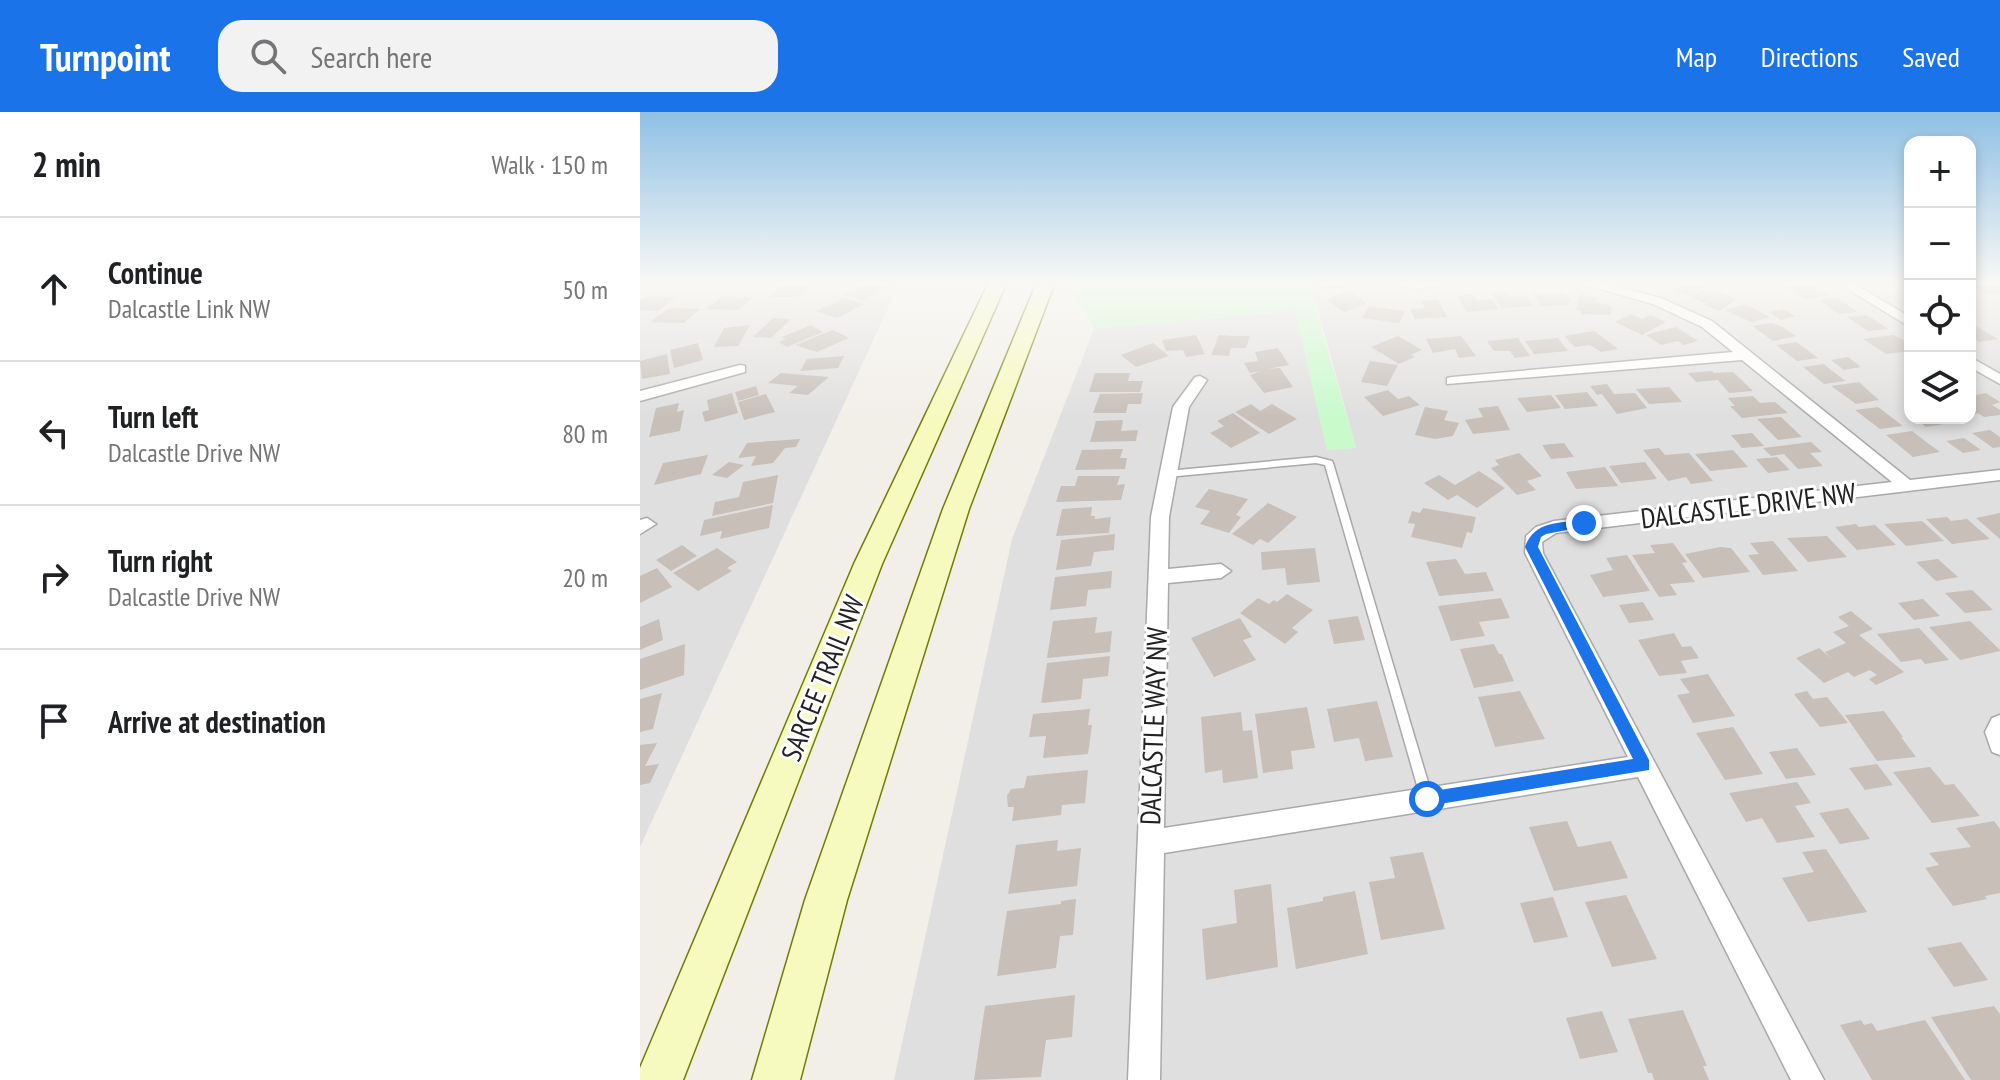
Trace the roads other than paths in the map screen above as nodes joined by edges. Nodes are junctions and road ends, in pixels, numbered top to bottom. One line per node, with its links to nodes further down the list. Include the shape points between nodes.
1 (977, 327): 21 (main road, SARCEE TRAIL NW, via 868,564)
2 (1028, 327): 22 (main road, via 956,509 826,900)
3 (1710, 327): 4 (street)
4 (1748, 355): 9 (street); 13 (street)
5 (1976, 365): 8 (street)
6 (740, 369): 10 (street)
7 (1200, 380): 11 (street, DALCASTLE WAY NW, via 1181,407)
8 (2000, 380)
9 (1452, 381)
10 (640, 396)
11 (1167, 474): 15 (street, DALCASTLE WAY NW); 19 (lane, via 1329,463)
12 (2000, 475): 13 (street, DALCASTLE DRIVE NW)
13 (1907, 486): 18 (street, DALCASTLE DRIVE NW, via 1554,527 1536,535 1534,553)
14 (1221, 571): 15 (street)
15 (1158, 577): 20 (street, DALCASTLE WAY NW)
16 (2000, 725): 17 (street)
17 (2000, 745)
18 (1643, 765): 19 (street); 24 (street, DALCASTLE DRIVE NW)
19 (1427, 799): 20 (street)
20 (1149, 843): 23 (street, DALCASTLE WAY NW)
21 (659, 1080)
22 (776, 1080)
23 (1144, 1080)
24 (1808, 1080)

